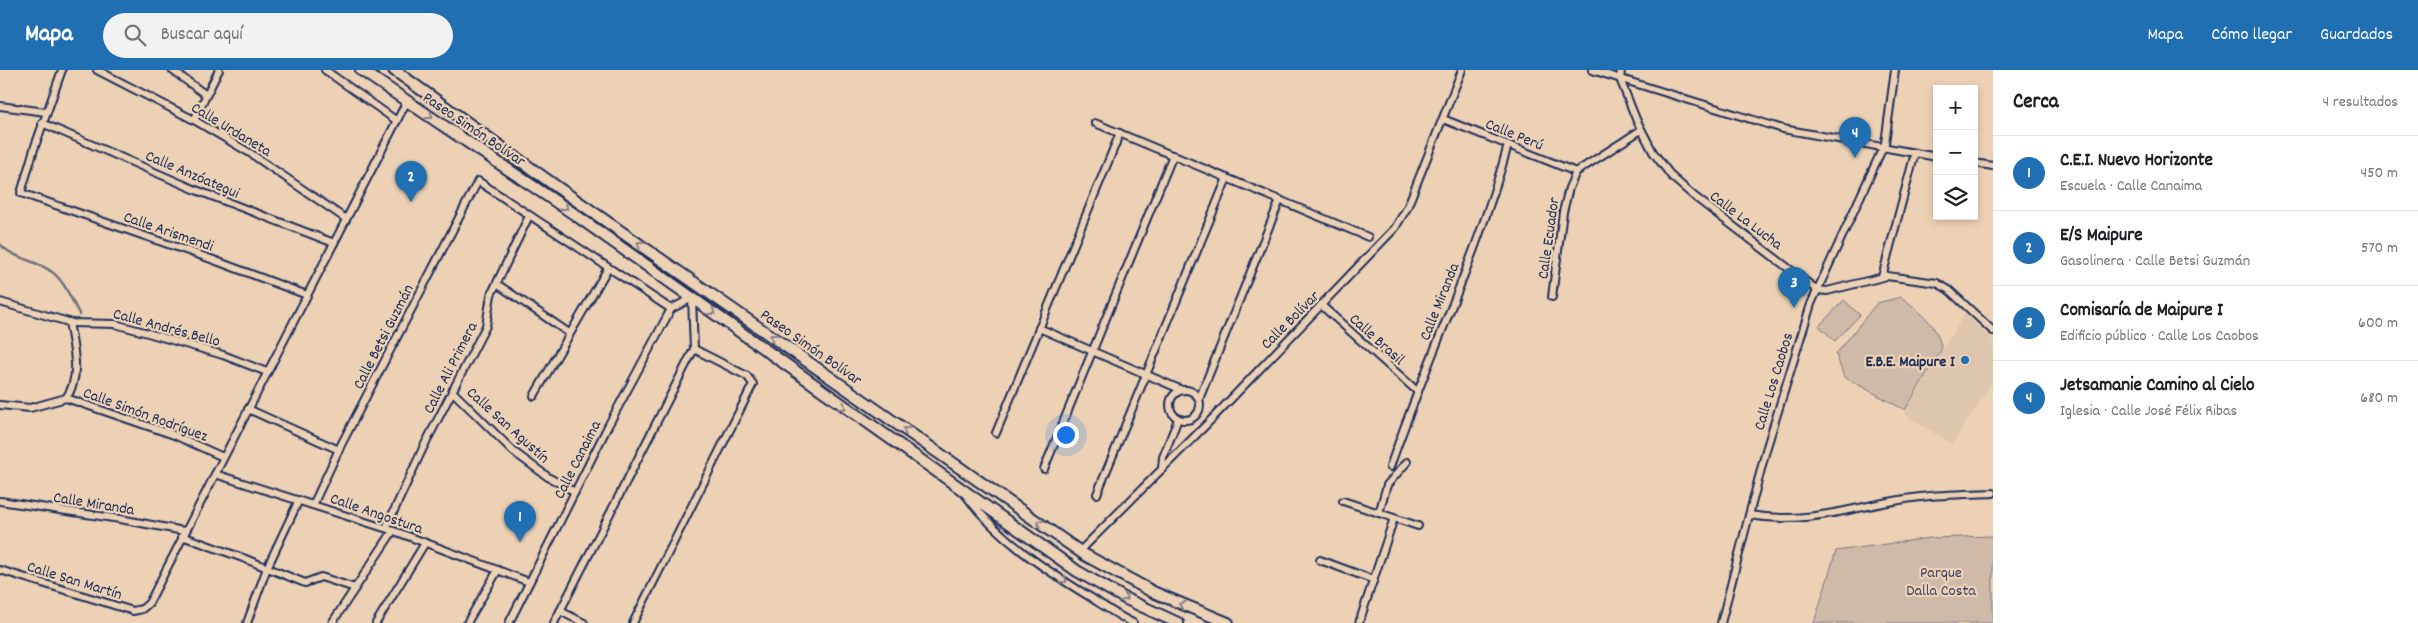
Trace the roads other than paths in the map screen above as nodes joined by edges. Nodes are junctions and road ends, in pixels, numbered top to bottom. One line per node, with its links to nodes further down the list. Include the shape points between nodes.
1 (62, 70): 16 (street)
2 (97, 70): 18 (street, Calle Urdaneta)
3 (172, 70): 13 (street)
4 (219, 70): 13 (street)
5 (324, 70): 19 (street)
6 (361, 70): 14 (main road, Paseo Simón Bolívar)
7 (394, 70): 41 (main road, Paseo Simón Bolívar, one-way to 7)
8 (1462, 70): 17 (street, Calle Bolívar)
9 (1592, 70): 12 (street)
10 (1621, 70): 12 (street, Calle La Lucha)
11 (1895, 70): 25 (street, Calle Los Caobos)
12 (1620, 79): 22 (street, Calle La Lucha); 25 (street, via 1783,129)
13 (206, 95): 18 (street)
14 (408, 101): 19 (street); 45 (main road, Paseo Simón Bolívar, one-way to 45)
15 (0, 106): 16 (street)
16 (46, 112): 21 (street)
17 (1443, 119): 24 (street, Calle Perú); 47 (street, Calle Bolívar, via 1407,208 1395,228)
18 (194, 120): 35 (street, Calle Urdaneta, via 250,153)
19 (397, 121): 35 (street)
20 (1095, 122): 23 (street)
21 (42, 123): 37 (street, Calle Anzóategui, via 196,190); 43 (street, Calle Arismendi, via 21,193)
22 (1642, 130): 31 (street); 42 (street, Calle La Lucha, via 1661,164 1682,186)
23 (1120, 133): 27 (street); 50 (street)
24 (1508, 145): 31 (street, Calle Perú); 57 (street, Calle Miranda, via 1480,236)
25 (1884, 147): 26 (street); 42 (street, Calle Los Caobos)
26 (1915, 153): 28 (street); 39 (street)
27 (1173, 156): 32 (street); 69 (street)
28 (1933, 156)
29 (1978, 164): 30 (street)
30 (1993, 166)
31 (1576, 172): 44 (street, Calle Ecuador, via 1563,212)
32 (1228, 178): 33 (street); 75 (street)
33 (1280, 200): 36 (street); 60 (street)
34 (530, 216): 38 (street); 40 (street, Calle Ali Primera); 65 (street, Calle Betsi Guzmán, via 478,181)
35 (346, 219): 37 (street)
36 (1368, 237)
37 (334, 242): 43 (street)
38 (608, 268): 48 (street); 52 (street)
39 (1882, 277): 42 (street, via 1827,291); 51 (street, via 1943,286)
40 (497, 284): 52 (street); 56 (street, Calle Ali Primera, via 491,295 486,326)
41 (701, 287): 45 (main road); 88 (main road, Paseo Simón Bolívar, one-way to 41)
42 (1817, 290): 81 (street, Calle Los Caobos, via 1766,450)
43 (307, 295): 54 (street)
44 (1552, 297)
45 (692, 298): 48 (street); 53 (street); 72 (main road, Paseo Simón Bolívar, one-way to 72)
46 (0, 302): 49 (street, Calle Andrés Bello)
47 (1321, 305): 57 (street, Calle Brasil); 70 (street, Calle Bolívar)
48 (671, 308): 73 (street, Calle Canaima)
49 (69, 322): 54 (street, Calle Andrés Bello, via 124,326 210,351); 59 (street, via 75,376)
50 (1039, 328): 55 (street); 64 (street)
51 (1993, 331)
52 (569, 333): 58 (street)
53 (694, 349): 97 (street); 105 (street, via 747,376 753,384)
54 (267, 372): 62 (street)
55 (1182, 390): 60 (street, via 1190,391); 63 (street, via 1172,396 1169,404)
56 (452, 391): 73 (street, Calle San Agustín, via 531,465); 84 (street, Calle Ali Primera)
57 (1417, 391): 68 (street, Calle Miranda)
58 (534, 396)
59 (66, 398): 61 (street, Calle Simón Rodríguez, via 30,408); 66 (street, Calle Simón Rodríguez, via 174,435)
60 (1199, 399): 63 (street, via 1200,407 1195,417)
61 (0, 405)
62 (248, 409): 65 (street); 66 (street)
63 (1178, 419): 70 (street, via 1163,457)
64 (996, 433)
65 (339, 450): 79 (street, Calle Betsi Guzmán)
66 (223, 457): 71 (street)
67 (1407, 462): 80 (street, via 1387,485)
68 (1390, 467)
69 (1044, 469)
70 (1162, 469): 88 (street, Calle Bolívar)
71 (215, 474): 76 (street, Calle Angostura); 86 (street)
72 (962, 491): 90 (main road, Paseo Simón Bolívar); 106 (street, Paseo Simón Bolívar, one-way to 106, via 979,513 1024,553)
73 (575, 492): 95 (street, Calle Canaima)
74 (1993, 493): 81 (street, via 1920,497 1794,520)
75 (1096, 494)
76 (299, 500): 79 (street, Calle Angostura); 91 (street)
77 (0, 501): 86 (street, Calle Miranda, via 120,519)
78 (1343, 501): 80 (street)
79 (313, 505): 84 (street, Calle Angostura)
80 (1378, 513): 82 (street)
81 (1749, 515): 110 (street, Calle Los Caobos)
82 (1394, 518): 83 (street); 94 (street)
83 (1418, 526)
84 (386, 528): 85 (street, Calle Angostura)
85 (393, 530): 87 (street, Calle Angostura); 96 (street)
86 (183, 534): 91 (street, Calle Miranda); 92 (street, Calle San Martín, via 149,603 142,608 128,610)
87 (425, 543): 93 (street, Calle Angostura); 100 (street)
88 (1080, 551): 90 (main road); 108 (main road, Paseo Simón Bolívar, one-way to 88, via 1153,592)
89 (1320, 560): 94 (street)
90 (1067, 564): 107 (main road, Paseo Simón Bolívar, one-way to 107, via 1118,595)
91 (267, 568): 96 (street, Calle Miranda, via 305,584 322,577); 98 (street)
92 (0, 570)
93 (498, 570): 95 (street, Calle Angostura); 101 (street)
94 (1374, 580): 109 (street)
95 (530, 582): 102 (street, Calle Canaima)
96 (354, 588): 99 (street)
97 (560, 611): 103 (street); 104 (street)
98 (247, 623)
99 (332, 623)
100 (376, 623)
101 (467, 623)
102 (509, 623)
103 (554, 623)
104 (584, 623)
105 (633, 623)
106 (1133, 623)
107 (1178, 623)
108 (1228, 623)
109 (1359, 623)
110 (1721, 623)

